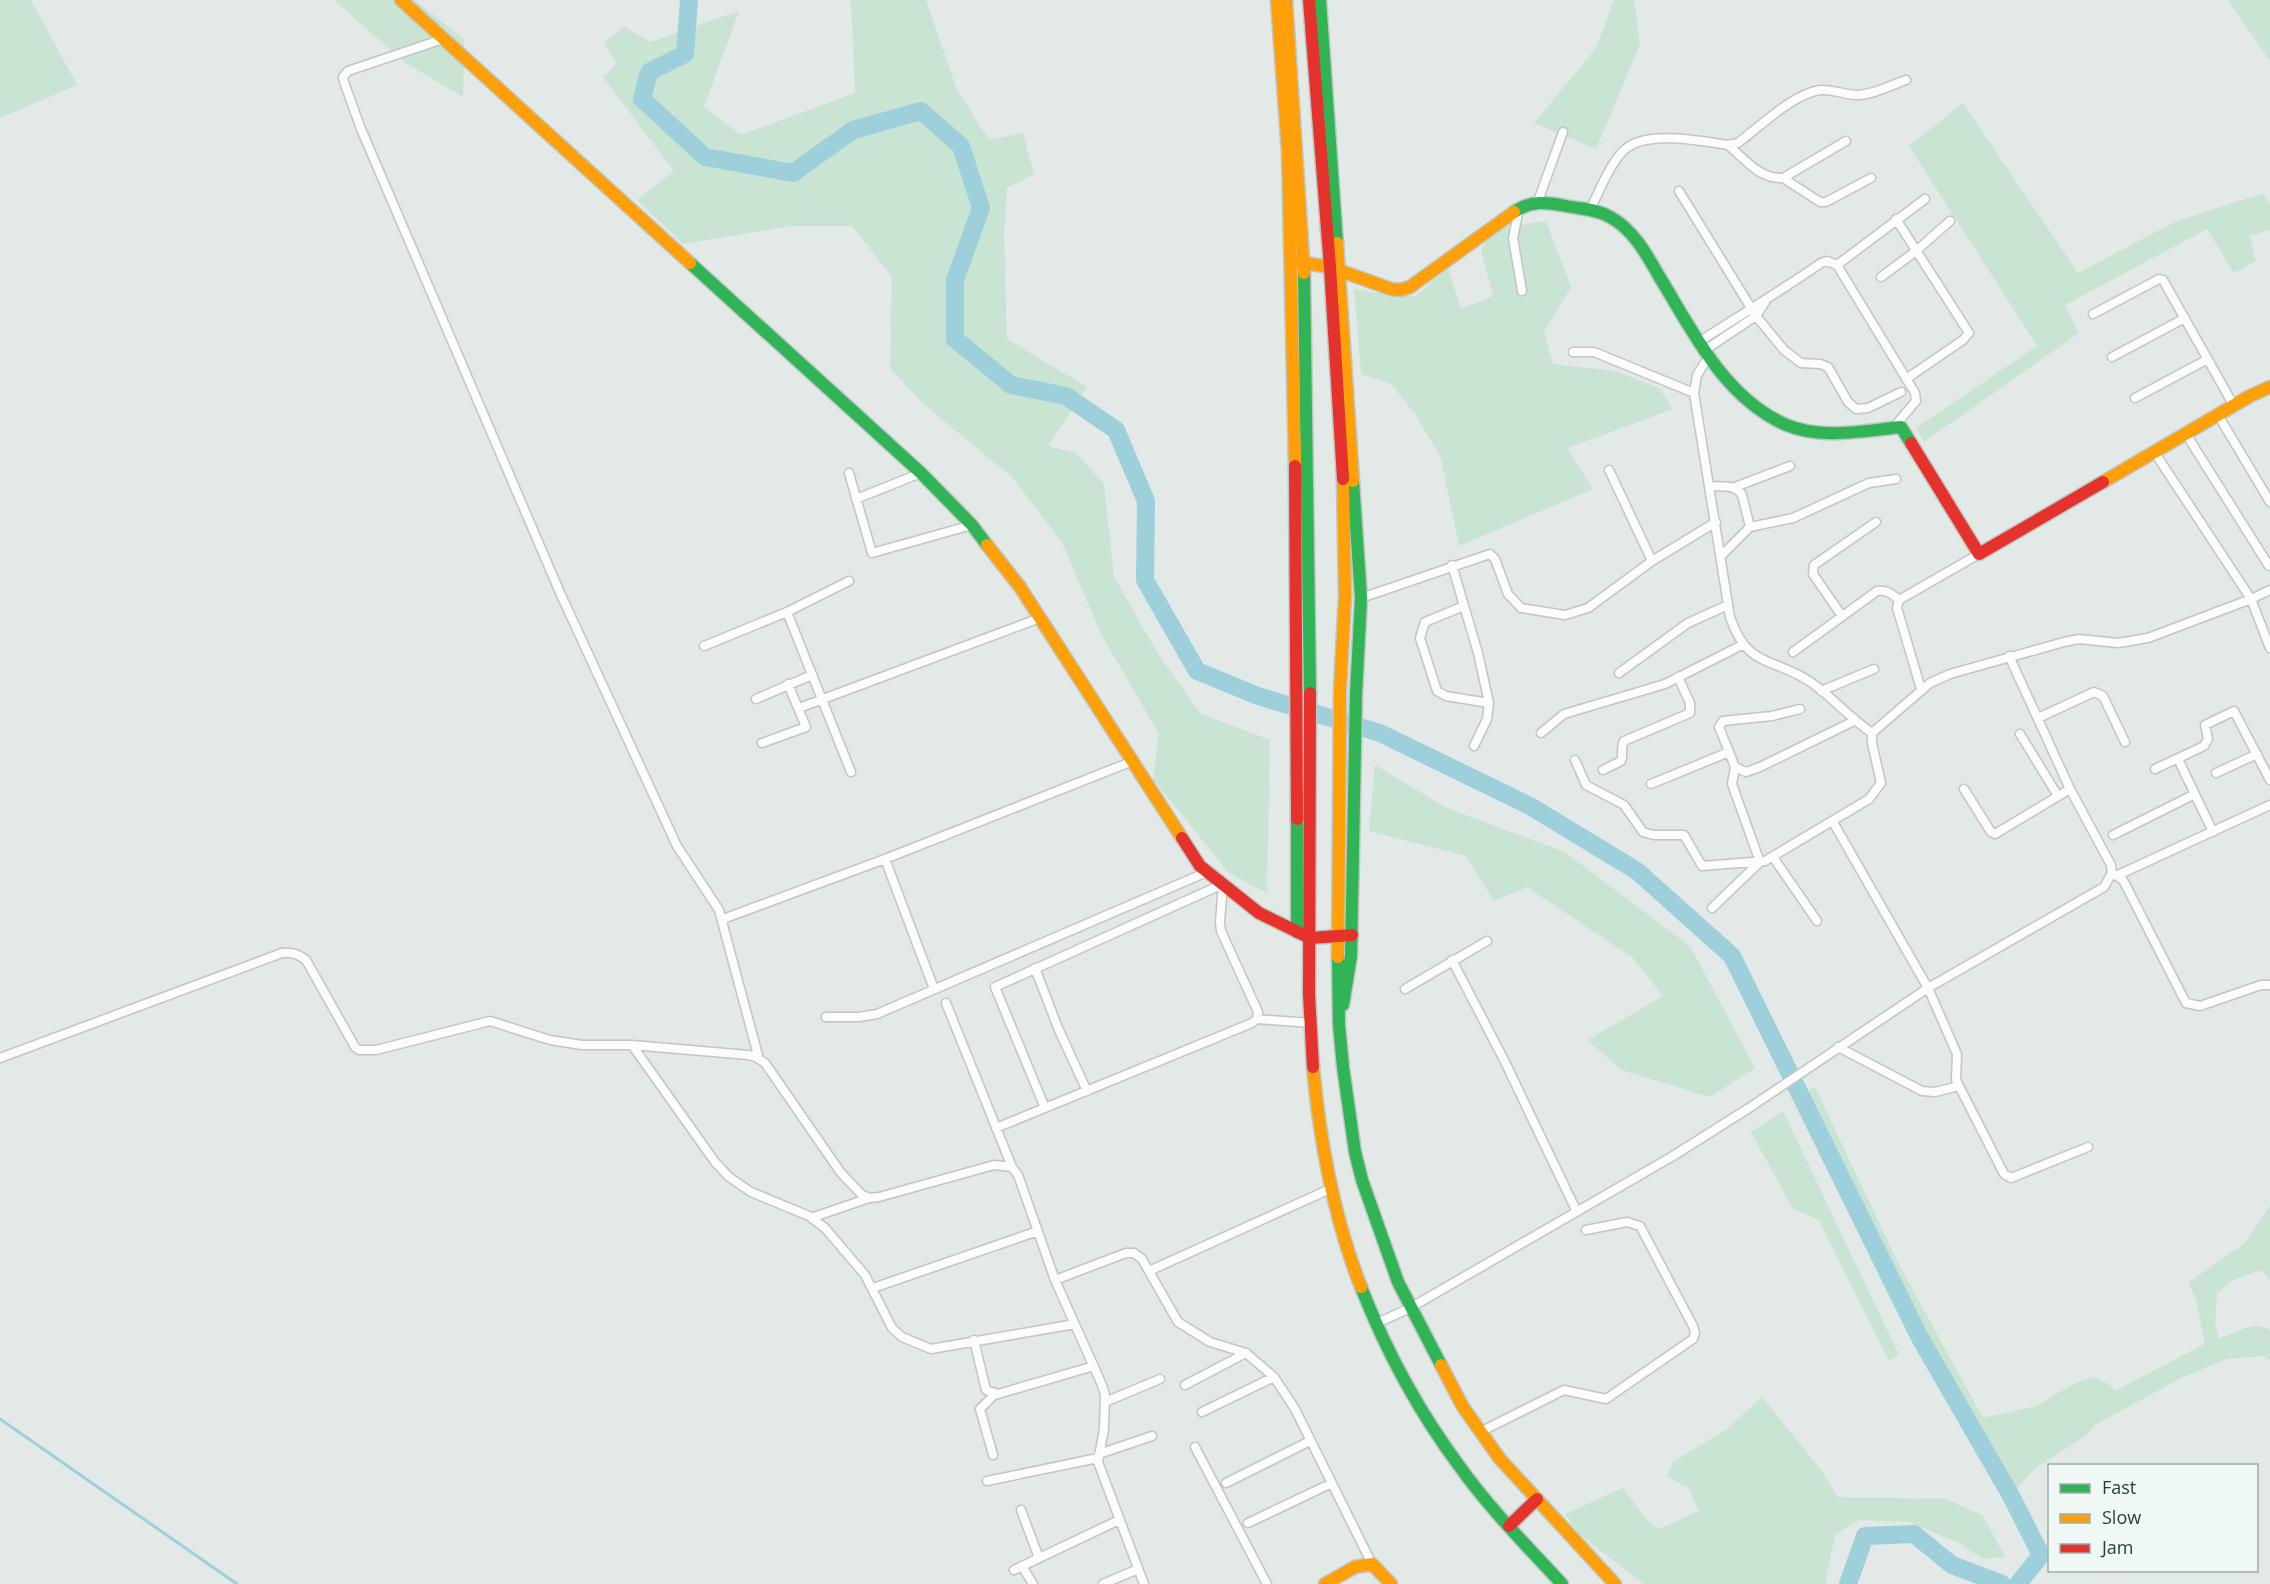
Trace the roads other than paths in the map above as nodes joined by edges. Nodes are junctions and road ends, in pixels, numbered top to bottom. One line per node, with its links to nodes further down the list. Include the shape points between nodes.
1 (401, 0): 6 (main road)
2 (1277, 0): 21 (main road)
3 (1286, 0): 21 (main road)
4 (1310, 0): 23 (main road)
5 (1320, 0): 23 (main road)
6 (443, 39): 48 (main road); 125 (street, via 348,71 344,82 561,596 677,846)
7 (1906, 80): 10 (street, via 1865,94 1820,90 1804,96 1738,143)
8 (1563, 132): 15 (street)
9 (1846, 141): 11 (street)
10 (1728, 145): 11 (street, via 1763,175); 17 (street, via 1654,138 1629,146 1617,159)
11 (1784, 178): 12 (street, via 1820,202)
12 (1870, 178)
13 (1679, 191): 27 (street)
14 (1925, 199): 18 (street)
15 (1544, 201): 16 (main road); 17 (main road)
16 (1519, 210): 23 (main road, via 1410,287 1391,289); 25 (street, via 1513,238)
17 (1590, 210): 31 (main road, via 1610,216 1629,231)
18 (1896, 219): 20 (street); 22 (street)
19 (1950, 221): 20 (street)
20 (1916, 251): 24 (street); 35 (street, via 1969,333)
21 (1298, 261): 23 (main road); 127 (main road); 129 (main road, via 1311,588)
22 (1837, 265): 26 (street, via 1821,263); 35 (street)
23 (1335, 269): 65 (main road); 128 (main road, via 1344,515 1339,772)
24 (1881, 277)
25 (1522, 291)
26 (1766, 301): 27 (street); 29 (street)
27 (1750, 308): 29 (street); 31 (street)
28 (2093, 314): 30 (street, via 2159,279 2166,283)
29 (1755, 316): 31 (street); 37 (street, via 1784,350 1801,363 1828,367 1856,409 1868,408)
30 (2185, 318): 33 (street); 34 (street)
31 (1704, 349): 38 (street); 42 (main road, via 1748,403 1785,425 1833,434)
32 (1573, 352): 38 (street, via 1593,352)
33 (2112, 357)
34 (2208, 359): 39 (street); 40 (street)
35 (1906, 379): 42 (street, via 1916,401)
36 (2270, 387): 40 (main road)
37 (1900, 392)
38 (1694, 393): 50 (street)
39 (2136, 398)
40 (2234, 406): 41 (main road)
41 (2218, 415): 43 (main road); 53 (street)
42 (1894, 428): 58 (main road, via 1901,427)
43 (2186, 435): 44 (main road); 62 (street)
44 (2155, 453): 58 (main road); 66 (street)
45 (1790, 466): 51 (street)
46 (1609, 470): 60 (street)
47 (849, 473): 52 (street)
48 (921, 473): 52 (street); 56 (main road)
49 (1896, 479): 57 (street, via 1869,483 1793,518)
50 (1710, 486): 51 (street); 54 (street)
51 (1735, 487): 57 (street, via 1742,495)
52 (856, 499): 56 (street, via 872,553)
53 (2270, 502)
54 (1716, 522): 59 (street); 60 (street)
55 (1876, 522): 71 (street, via 1814,565 1813,574)
56 (972, 525): 72 (main road)
57 (1750, 527): 59 (street)
58 (1979, 554): 67 (street)
59 (1721, 556): 68 (street)
60 (1652, 561): 61 (street, via 1588,608 1565,615 1521,608 1508,594 1490,554)
61 (1457, 564): 65 (street); 69 (street)
62 (2269, 566)
63 (849, 581): 70 (street)
64 (2270, 590): 66 (street)
65 (1361, 598): 128 (main road)
66 (2251, 599): 75 (street); 77 (street, via 2148,638 2118,643 2079,639)
67 (1899, 600): 71 (street, via 1884,590 1877,591); 83 (street, via 1897,608)
68 (1728, 604): 73 (street); 79 (street, via 1688,623)
69 (1464, 606): 87 (street); 87 (street, via 1425,622 1420,638 1437,691)
70 (787, 612): 74 (street); 80 (street)
71 (1842, 616): 76 (street)
72 (1040, 618): 86 (street); 102 (main road)
73 (1742, 645): 81 (street); 84 (street, via 1753,655 1800,676)
74 (704, 646)
75 (2270, 648)
76 (1793, 652)
77 (2009, 656): 83 (street, via 1950,674); 90 (street)
78 (1874, 669): 84 (street)
79 (1619, 673)
80 (812, 675): 82 (street); 86 (street)
81 (1678, 677): 92 (street, via 1564,714); 105 (street, via 1690,703 1690,713 1624,741 1621,761)
82 (789, 684): 85 (street); 88 (street)
83 (1921, 689): 93 (street)
84 (1821, 691): 91 (street)
85 (756, 699)
86 (822, 699): 88 (street); 106 (street)
87 (1490, 703): 97 (street)
88 (799, 708): 96 (street, via 806,727)
89 (1800, 709): 98 (street, via 1722,721 1719,727)
90 (2038, 718): 95 (street, via 2098,692); 111 (street)
91 (1854, 721): 93 (street); 103 (street, via 1760,767 1746,772)
92 (1540, 733)
93 (1872, 733): 115 (street, via 1881,783 1869,799)
94 (2020, 734): 113 (street)
95 (2126, 742)
96 (762, 743)
97 (1474, 746)
98 (1729, 752): 103 (street); 109 (street)
99 (2257, 754): 100 (street, via 2236,713 2231,711 2205,725 2208,739 2204,746); 107 (street); 108 (street)
100 (2178, 759): 104 (street); 112 (street)
101 (1575, 760): 120 (street, via 1586,784 1624,805 1643,832 1684,836 1702,866)
102 (1133, 761): 119 (street); 121 (main road)
103 (1735, 767): 120 (street, via 1732,784)
104 (2155, 769)
105 (1603, 770)
106 (850, 772)
107 (2216, 773)
108 (2270, 780)
109 (1651, 784)
110 (1964, 789): 113 (street, via 1995,834)
111 (2070, 789): 113 (street); 122 (street)
112 (2195, 794): 116 (street); 117 (street)
113 (2058, 796)
114 (2270, 805): 116 (street)
115 (1833, 822): 118 (street); 134 (street)
116 (2213, 832): 122 (street)
117 (2113, 835)
118 (1773, 857): 120 (street); 126 (street)
119 (885, 859): 125 (street); 135 (street)
120 (1760, 861): 124 (street)
121 (1207, 872): 123 (main road); 135 (street)
122 (2115, 874): 133 (street, via 2123,880 2186,1003 2200,1006); 134 (street, via 2104,887)
123 (1223, 884): 127 (main road, via 1259,913); 132 (street); 139 (street, via 1221,931 1258,1012)
124 (1712, 908)
125 (723, 919): 143 (street)
126 (1817, 921)
127 (1298, 932): 129 (main road)
128 (1346, 936): 129 (main road); 160 (main road, via 1339,1025 1349,1117 1362,1180 1385,1250)
129 (1310, 938): 140 (main road)
130 (1487, 941): 131 (street)
131 (1452, 960): 136 (street); 153 (street)
132 (1035, 968): 146 (street); 147 (street, via 994,987)
133 (2270, 985)
134 (1928, 988): 142 (street); 145 (street, via 1957,1054 1955,1075)
135 (934, 989): 138 (street, via 877,1014)
136 (1405, 989)
137 (946, 1003): 148 (street)
138 (826, 1017)
139 (1257, 1019): 140 (street); 146 (street)
140 (1311, 1023): 151 (main road, via 1319,1128)
141 (632, 1046): 143 (street); 144 (street, via 550,1040 490,1021 376,1050 359,1050 306,960 290,952); 154 (street, via 729,1177 751,1192)
142 (1838, 1047): 145 (street, via 1922,1091); 153 (street, via 1673,1156)
143 (755, 1057): 152 (street, via 765,1063 841,1173)
144 (0, 1059)
145 (1959, 1086): 149 (street, via 2008,1177)
146 (1088, 1090): 147 (street)
147 (1045, 1108): 148 (street)
148 (996, 1128): 150 (street)
149 (2088, 1147)
150 (1012, 1167): 152 (street, via 994,1165); 156 (street)
151 (1330, 1189): 157 (street); 162 (main road)
152 (870, 1198): 154 (street)
153 (1576, 1210): 160 (street)
154 (812, 1218): 159 (street, via 825,1228)
155 (1586, 1230): 172 (street, via 1627,1222 1640,1226 1694,1326 1693,1339 1606,1399 1564,1390)
156 (1038, 1231): 158 (street); 159 (street)
157 (1149, 1271): 158 (street, via 1142,1259 1126,1253); 164 (street, via 1178,1322 1210,1342)
158 (1055, 1280): 161 (street)
159 (873, 1288): 163 (street, via 892,1328 902,1337 931,1349)
160 (1410, 1308): 162 (street); 172 (main road)
161 (1075, 1324): 163 (street); 165 (street)
162 (1375, 1324): 185 (main road, via 1444,1446)
163 (974, 1340): 169 (street, via 986,1390)
164 (1246, 1353): 166 (street); 168 (street)
165 (1094, 1366): 169 (street); 170 (street)
166 (1274, 1377): 171 (street); 174 (street)
167 (1160, 1379): 170 (street)
168 (1185, 1385)
169 (995, 1394): 176 (street, via 980,1409)
170 (1105, 1402): 177 (street)
171 (1202, 1412)
172 (1480, 1432): 181 (main road)
173 (1152, 1436): 177 (street)
174 (1310, 1441): 179 (street); 180 (street)
175 (1195, 1447): 192 (street)
176 (993, 1455)
177 (1098, 1456): 178 (street); 183 (street)
178 (987, 1482)
179 (1226, 1483)
180 (1330, 1484): 184 (street); 187 (street)
181 (1537, 1499): 185 (main road); 196 (main road)
182 (1021, 1510): 186 (street)
183 (1119, 1520): 186 (street); 188 (street)
184 (1248, 1523)
185 (1509, 1526): 195 (main road)
186 (1039, 1558): 189 (street, via 1018,1568)
187 (1371, 1564): 193 (main road, via 1355,1567); 194 (main road)
188 (1138, 1569): 190 (street); 191 (street)
189 (1033, 1584)
190 (1103, 1584)
191 (1144, 1584)
192 (1267, 1584)
193 (1325, 1584)
194 (1391, 1584)
195 (1562, 1584)
196 (1616, 1584)

